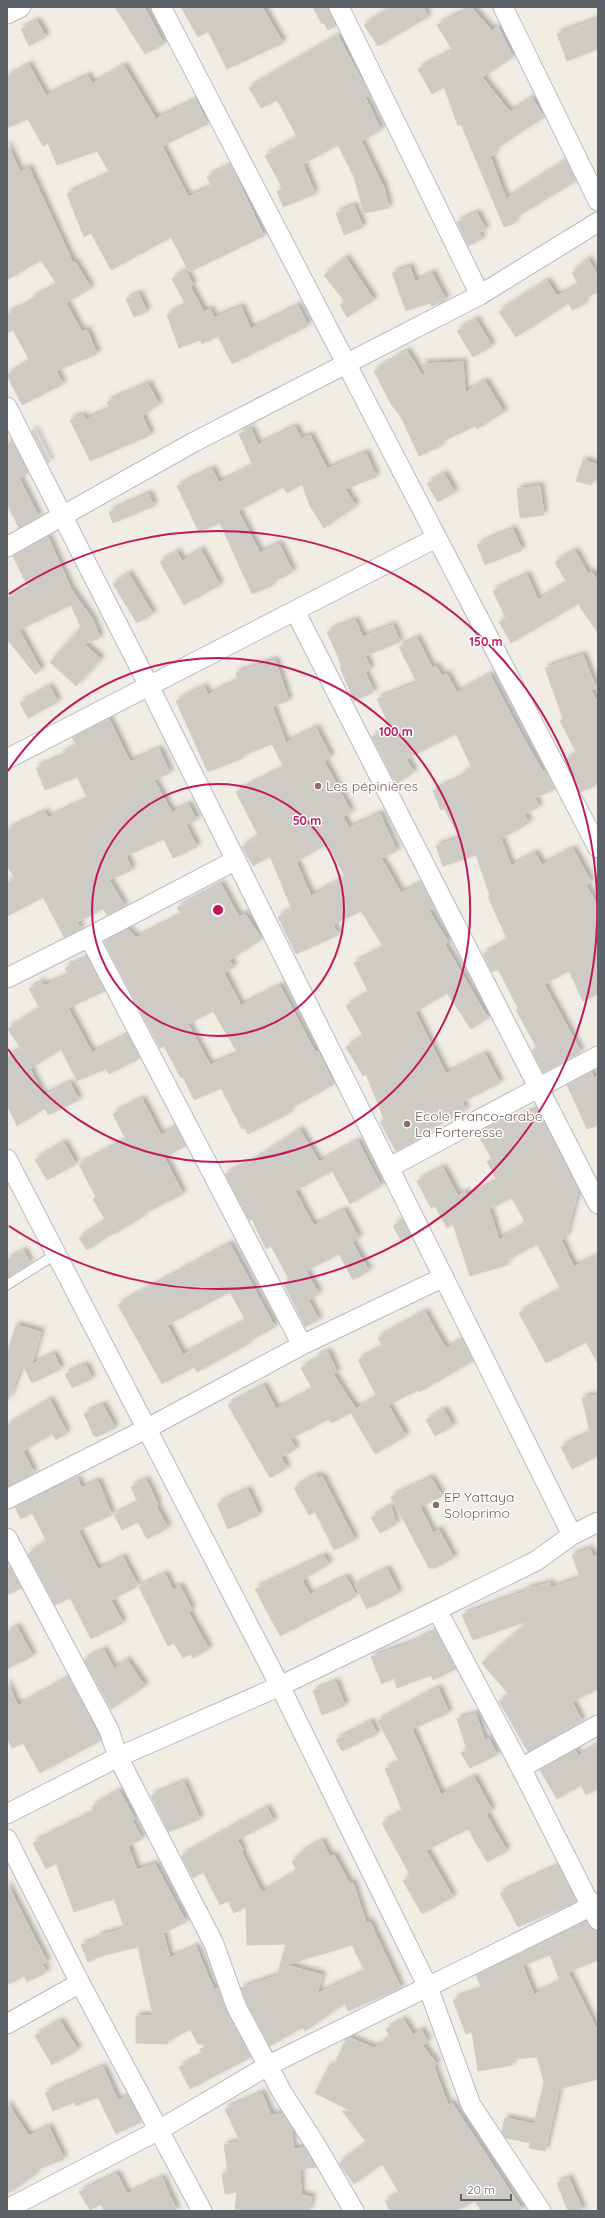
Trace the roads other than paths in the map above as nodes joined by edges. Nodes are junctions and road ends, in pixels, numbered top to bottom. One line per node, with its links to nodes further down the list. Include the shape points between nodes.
1 (21, 7): 5 (street)
2 (161, 7): 9 (street)
3 (339, 7): 8 (street)
4 (503, 7): 6 (street)
5 (7, 14)
6 (598, 201)
7 (598, 222): 8 (street)
8 (480, 295): 9 (street)
9 (346, 364): 11 (street, via 194,442); 12 (street)
10 (7, 407): 11 (street)
11 (62, 516): 13 (street); 15 (street)
12 (436, 538): 14 (street); 17 (street)
13 (7, 547)
14 (295, 611): 15 (street); 22 (street)
15 (150, 686): 16 (street); 18 (street)
16 (7, 759)
17 (598, 848)
18 (236, 860): 19 (street); 24 (street)
19 (89, 937): 20 (street); 29 (street)
20 (7, 978)
21 (598, 1056): 22 (street)
22 (539, 1088): 24 (street); 25 (street)
23 (7, 1159): 26 (street)
24 (390, 1167): 27 (street)
25 (598, 1204)
26 (56, 1254): 28 (lane); 30 (street)
27 (444, 1277): 29 (street); 33 (street)
28 (7, 1285)
29 (302, 1345): 30 (street)
30 (146, 1429): 31 (street); 36 (street)
31 (7, 1499)
32 (598, 1522): 33 (street)
33 (572, 1535): 35 (street, via 536,1561)
34 (7, 1538): 38 (street, via 109,1730)
35 (437, 1610): 36 (street); 39 (street)
36 (280, 1686): 38 (street); 44 (street)
37 (598, 1725): 39 (street)
38 (118, 1757): 40 (street); 46 (street, via 214,1944 236,2006)
39 (521, 1768): 42 (street)
40 (7, 1814)
41 (7, 1839): 43 (street)
42 (596, 1910): 44 (street)
43 (80, 1982): 45 (street); 47 (street)
44 (428, 1987): 46 (street); 51 (street, via 471,2105)
45 (7, 2024)
46 (269, 2065): 47 (street); 50 (street, via 283,2094)
47 (160, 2130): 48 (street); 49 (street)
48 (16, 2208)
49 (202, 2211)
50 (354, 2211)
51 (541, 2211)

